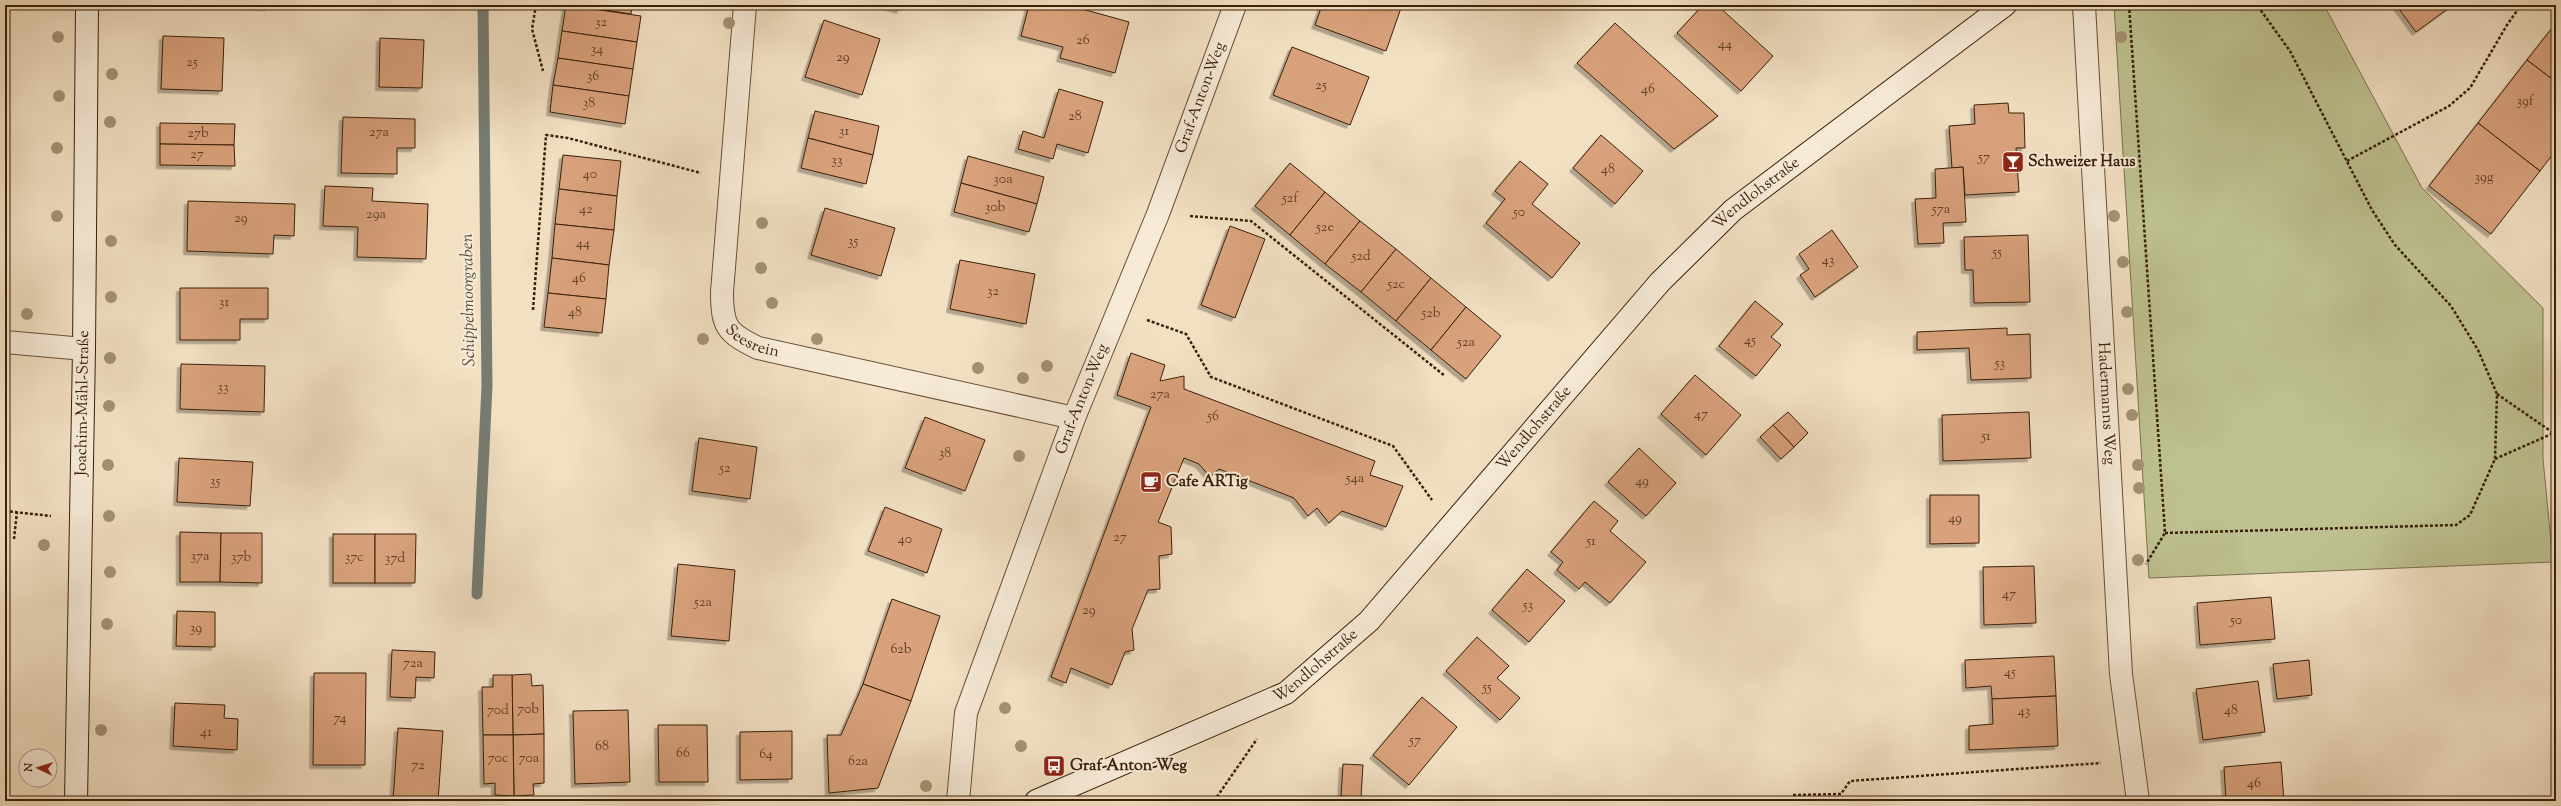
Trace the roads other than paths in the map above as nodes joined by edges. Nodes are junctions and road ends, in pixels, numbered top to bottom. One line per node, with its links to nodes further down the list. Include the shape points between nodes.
1 (87, 5): 7 (street, Joachim-Mähl-Straße)
2 (745, 5): 8 (street, Seesrein, via 722,314 727,329 739,339 758,348)
3 (1235, 5): 8 (street, Graf-Anton-Weg, via 1158,214)
4 (2005, 5): 11 (street, Wendlohstraße, via 1733,210 1660,282 1369,621 1286,693)
5 (2084, 5): 12 (street, Hadermanns Weg, via 2121,674)
6 (5, 342): 7 (street)
7 (84, 349): 9 (street, Joachim-Mähl-Straße)
8 (1074, 418): 10 (street, Graf-Anton-Weg, via 966,713)
9 (76, 801)
10 (958, 801)
11 (1036, 801)
12 (2138, 801)

